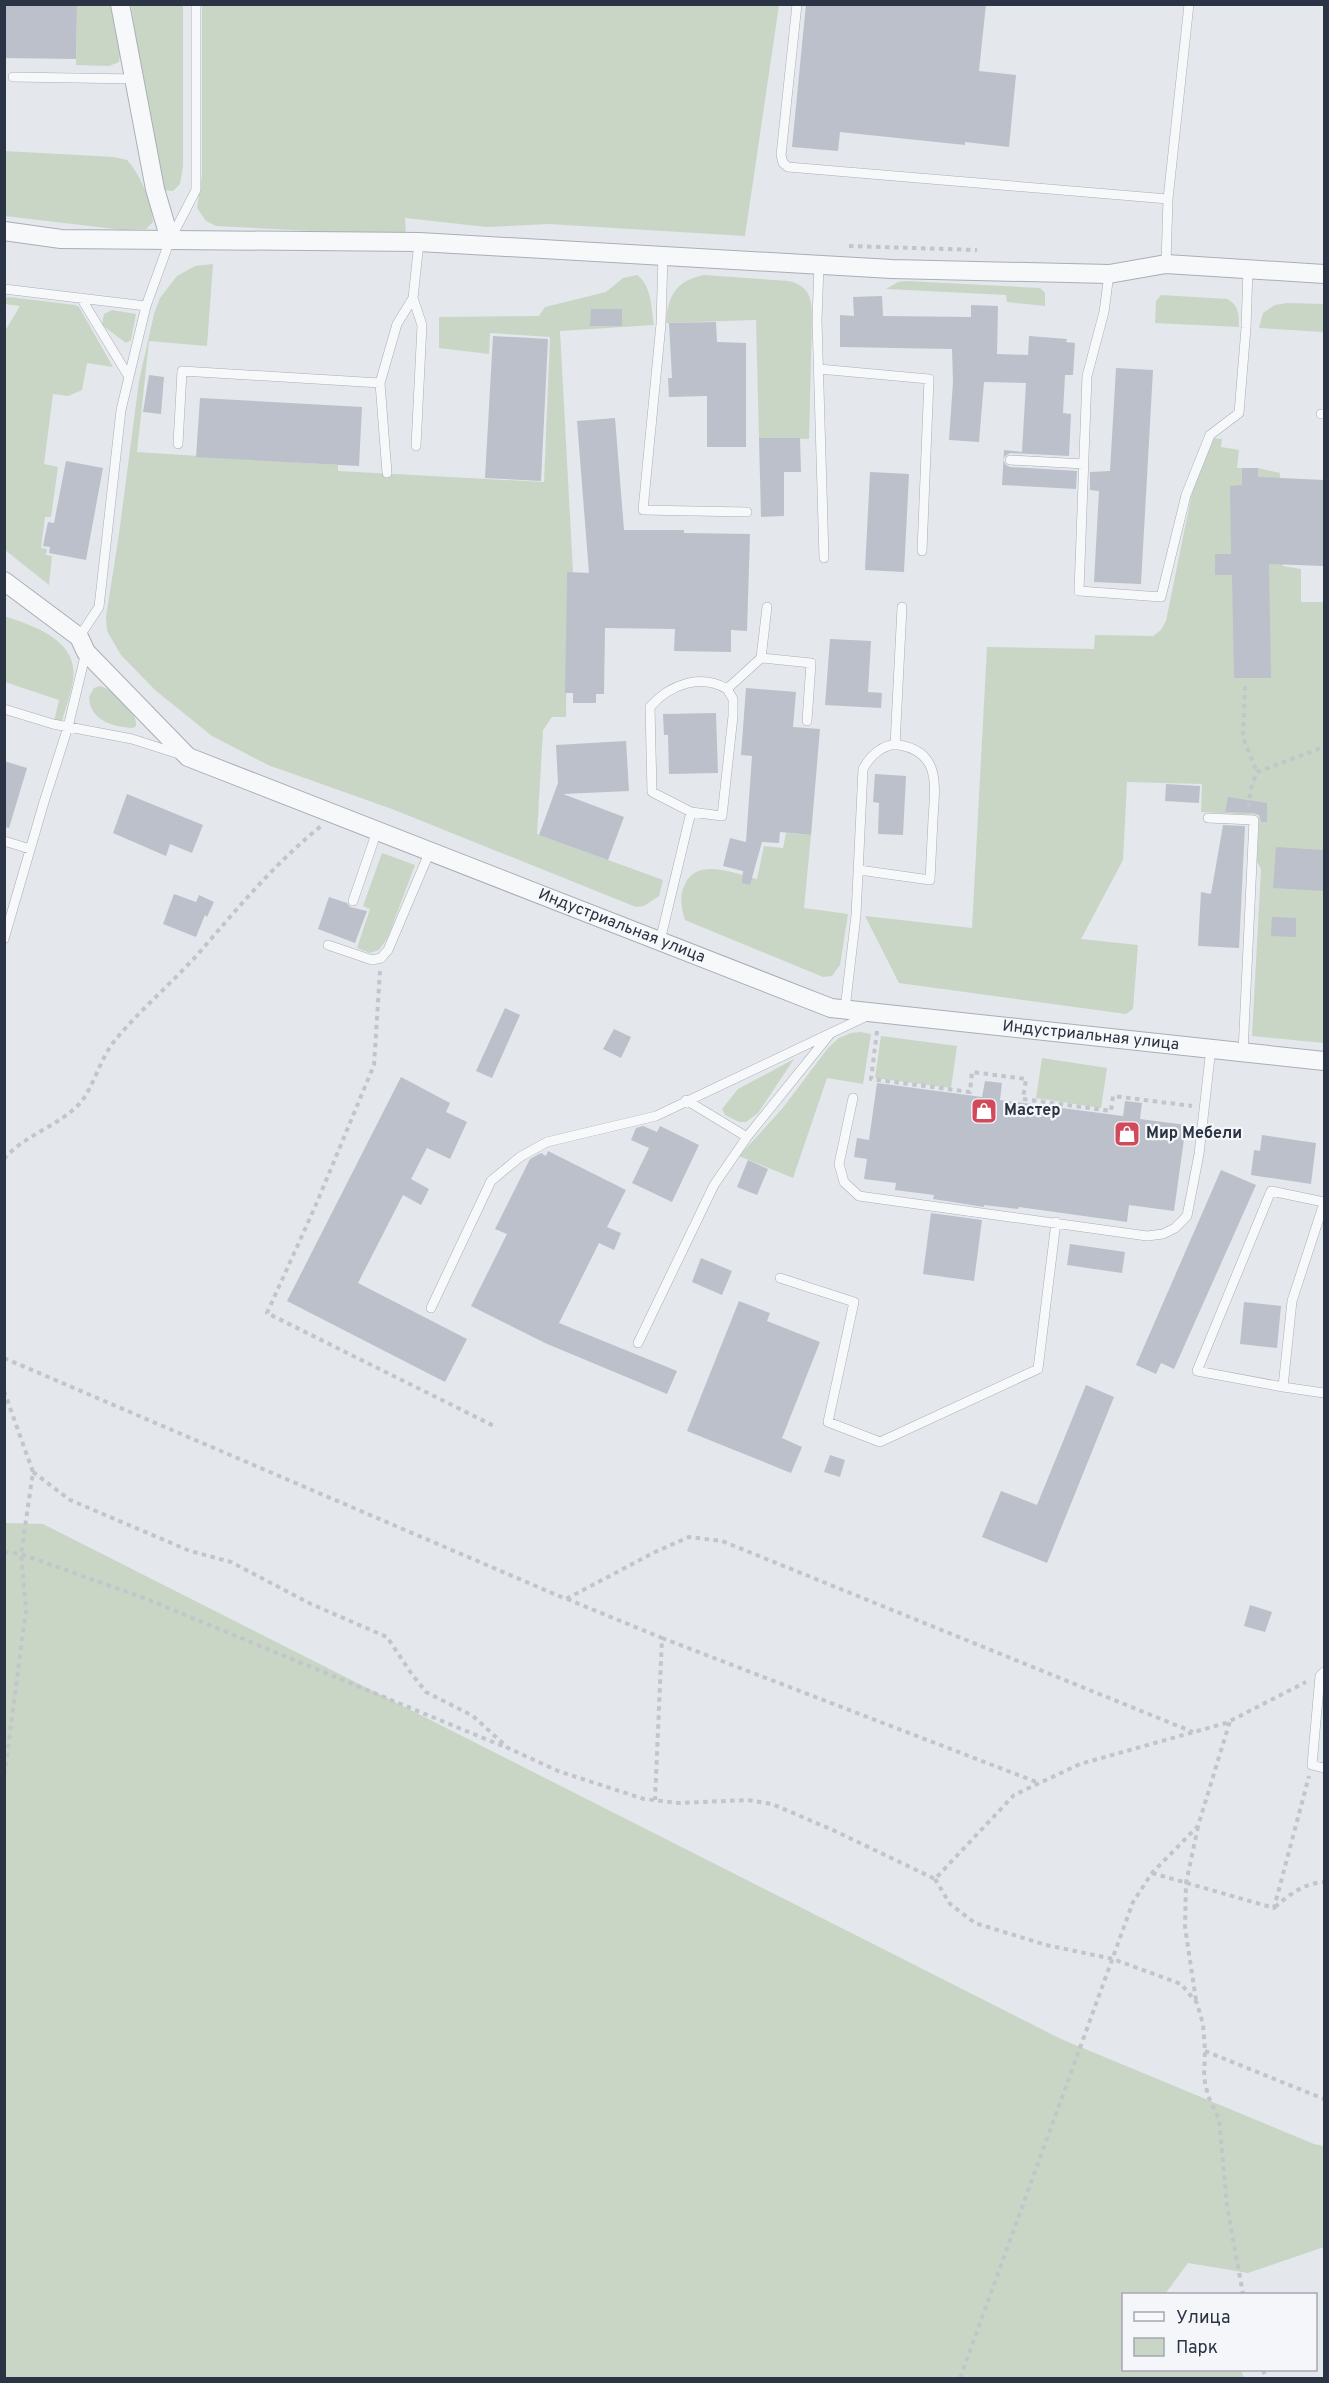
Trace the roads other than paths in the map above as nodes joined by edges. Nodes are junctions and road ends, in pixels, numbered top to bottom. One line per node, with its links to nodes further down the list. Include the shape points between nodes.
1 (120, 4): 6 (street)
2 (196, 4): 9 (lane, via 195,190)
3 (797, 4): 7 (lane, via 782,146 783,163 788,167)
4 (1189, 4): 7 (lane)
5 (13, 77): 6 (lane)
6 (135, 79): 9 (street, via 155,189)
7 (1168, 199): 12 (lane)
8 (4, 231): 9 (street, via 61,239)
9 (170, 240): 10 (street); 20 (lane)
10 (419, 242): 11 (street); 19 (lane)
11 (663, 255): 13 (street); 29 (lane, via 661,324 643,510)
12 (1166, 264): 14 (street); 15 (street)
13 (819, 265): 15 (street); 21 (lane)
14 (1248, 269): 16 (street); 27 (lane, via 1239,412 1210,435 1186,495 1161,597 1079,591)
15 (1109, 274): 27 (lane, via 1104,312 1087,376)
16 (1324, 274)
17 (4, 289): 18 (lane)
18 (81, 298): 20 (lane); 22 (lane)
19 (413, 298): 23 (lane, via 397,324); 25 (lane, via 422,325)
20 (146, 306): 22 (lane)
21 (819, 369): 30 (lane, via 929,380); 31 (lane)
22 (129, 377): 35 (lane, via 121,410 99,607)
23 (380, 383): 24 (lane, via 183,371); 28 (lane)
24 (178, 444)
25 (416, 446)
26 (1010, 460): 27 (lane)
27 (1084, 464)
28 (387, 473)
29 (747, 512)
30 (922, 550)
31 (824, 558)
32 (4, 581): 35 (street, Индустриальная улица)
33 (902, 606): 41 (lane)
34 (767, 608): 36 (lane)
35 (83, 644): 40 (lane); 42 (street, Индустриальная улица)
36 (761, 658): 37 (lane); 39 (lane, via 811,663)
37 (727, 689): 43 (lane, via 733,699 733,716 722,816); 43 (lane, via 711,682 683,683 665,692 650,707 652,792)
38 (4, 710): 40 (lane)
39 (807, 721)
40 (68, 727): 42 (lane, via 132,739); 47 (lane)
41 (894, 745): 49 (lane, via 871,756 863,770); 49 (lane, via 919,751 936,779 930,880)
42 (188, 757): 45 (street, Индустриальная улица)
43 (691, 812): 52 (lane)
44 (1208, 818): 58 (lane, via 1254,820)
45 (377, 831): 48 (street, Индустриальная улица); 50 (lane)
46 (4, 842): 47 (lane)
47 (30, 849): 51 (lane)
48 (430, 851): 52 (street, Индустриальная улица); 53 (lane, via 388,950 381,958 372,960)
49 (859, 870): 54 (lane)
50 (353, 901)
51 (4, 939)
52 (660, 941): 54 (street, Индустриальная улица, via 831,1008)
53 (328, 945)
54 (845, 1009): 55 (street, Индустриальная улица)
55 (877, 1013): 56 (lane); 57 (street, Индустриальная улица)
56 (832, 1033): 61 (lane); 62 (lane)
57 (1211, 1048): 58 (street, Индустриальная улица); 64 (lane, via 1199,1154 1187,1216 1175,1228 1147,1236)
58 (1243, 1052): 59 (street, Индустриальная улица)
59 (1324, 1060)
60 (853, 1098): 64 (lane, via 839,1164 844,1182 859,1196)
61 (686, 1100): 62 (lane); 66 (lane, via 656,1116 547,1142 520,1157 491,1181)
62 (747, 1137): 67 (lane, via 714,1185)
63 (1324, 1203): 68 (lane, via 1292,1301); 68 (lane, via 1270,1191 1197,1371)
64 (1056, 1222): 65 (lane, via 1038,1369 880,1442 828,1422 854,1302)
65 (780, 1278)
66 (431, 1308)
67 (638, 1343)
68 (1283, 1387): 69 (lane)
69 (1324, 1394)
70 (1322, 1674): 71 (lane, via 1312,1765)
71 (1324, 1768)

